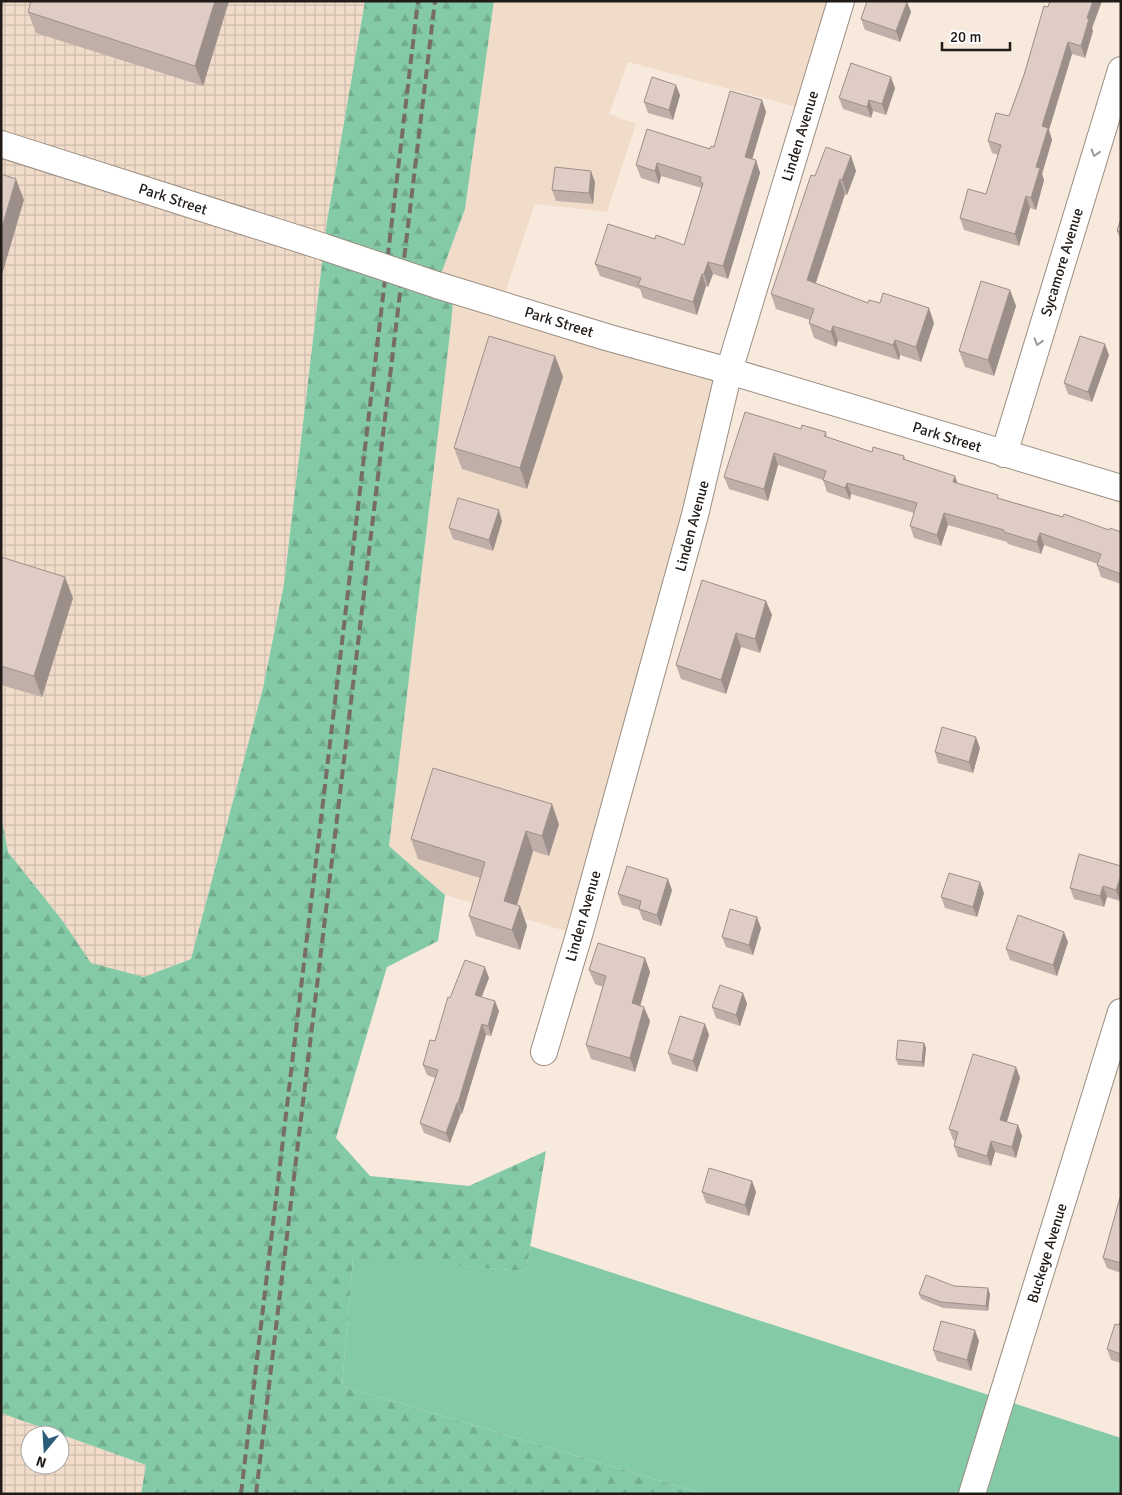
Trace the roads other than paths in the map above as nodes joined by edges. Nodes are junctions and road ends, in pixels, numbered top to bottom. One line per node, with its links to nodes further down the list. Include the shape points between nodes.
1 (841, 1): 4 (street, Linden Avenue)
2 (1121, 70): 5 (street, Sycamore Avenue, one-way to 5)
3 (1, 144): 4 (street, Park Street, bridge, via 437,285)
4 (730, 371): 5 (street, Park Street); 8 (street, Linden Avenue, via 695,515)
5 (1004, 454): 6 (street, Park Street)
6 (1121, 488)
7 (1121, 1012): 9 (street, Buckeye Avenue)
8 (544, 1052)
9 (972, 1494)

